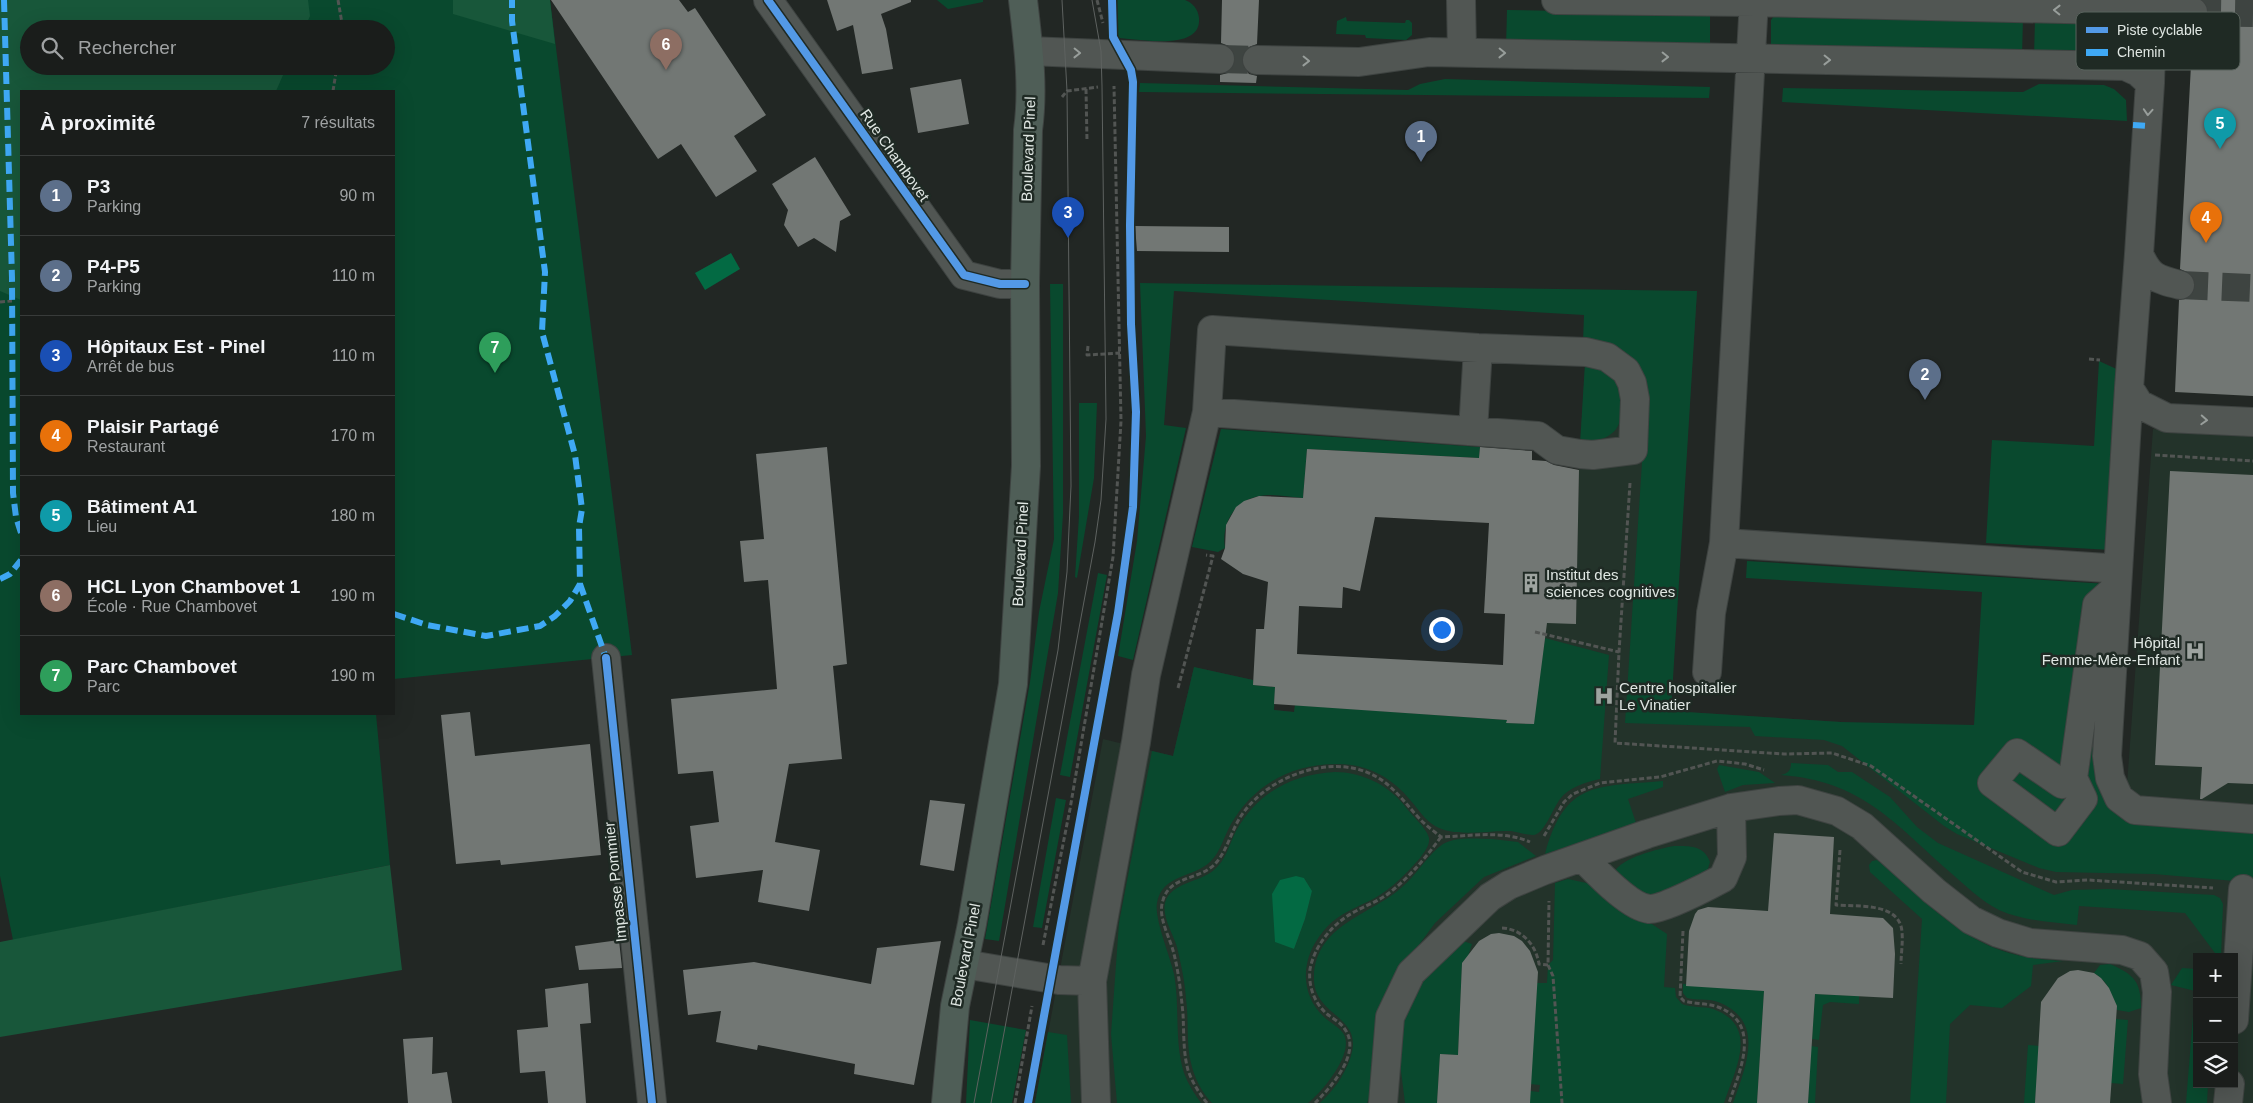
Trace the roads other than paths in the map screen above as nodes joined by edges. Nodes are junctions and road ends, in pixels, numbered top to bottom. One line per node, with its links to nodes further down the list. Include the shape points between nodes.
1 (768, 0): 18 (street, Rue Chambovet, via 964,275 1000,284)
2 (1023, 0): 8 (main road, Boulevard Pinel)
3 (1460, 0): 9 (street)
4 (1556, 0): 5 (street)
5 (1754, 1): 6 (street, one-way to 5); 10 (street)
6 (2152, 11): 7 (street)
7 (2193, 12)
8 (1029, 51): 11 (street, one-way to 11); 18 (main road, Boulevard Pinel, via 1031,111)
9 (1462, 52): 10 (street, one-way to 10); 12 (street, one-way to 9, via 1359,62 1429,52)
10 (1752, 58): 13 (street, one-way to 13); 25 (street, via 1740,219)
11 (1220, 59)
12 (1257, 60)
13 (2076, 65)
14 (2134, 70): 16 (street, one-way to 16)
15 (2150, 70): 16 (street)
16 (2150, 82): 17 (street, one-way to 17)
17 (2139, 254): 19 (street, via 2145,268 2156,279); 21 (street)
18 (1025, 284): 34 (main road, Boulevard Pinel, via 1026,466 1013,684)
19 (2180, 285)
20 (1478, 348): 22 (street, via 1212,330); 24 (street); 24 (street, via 1586,352 1607,357 1626,371 1632,383 1635,399 1632,450 1580,454 1557,450 1538,436)
21 (2129, 388): 23 (street, one-way to 23, via 2139,404 2167,418); 26 (street)
22 (1207, 412): 24 (street); 35 (street, via 1146,675)
23 (2253, 422)
24 (1473, 431)
25 (1724, 543): 26 (street); 28 (street, via 1711,613)
26 (2112, 578): 29 (street, via 2097,605); 31 (street, via 2107,756 2110,778 2119,798 2135,810)
27 (606, 658): 38 (street, Impasse Pommier)
28 (1706, 672)
29 (2073, 778)
30 (1731, 808): 32 (street); 32 (street, via 1732,857 1723,878 1664,906 1648,908 1635,903 1607,883); 42 (street, via 1798,800 1837,811 1862,826 1964,914 1998,933 2030,943 2122,950 2140,956 2154,972 2157,992 2153,1074)
31 (2253, 818)
32 (1582, 857): 41 (street, via 1502,889 1411,973 1390,1017)
33 (2243, 890): 36 (street)
34 (964, 964): 35 (street, via 1059,980); 39 (main road, Boulevard Pinel, via 955,1006)
35 (1092, 981): 40 (street)
36 (2236, 998)
37 (2230, 1088): 43 (street)
38 (652, 1103)
39 (946, 1103)
40 (1096, 1103)
41 (1383, 1103)
42 (2157, 1103)
43 (2228, 1103)

